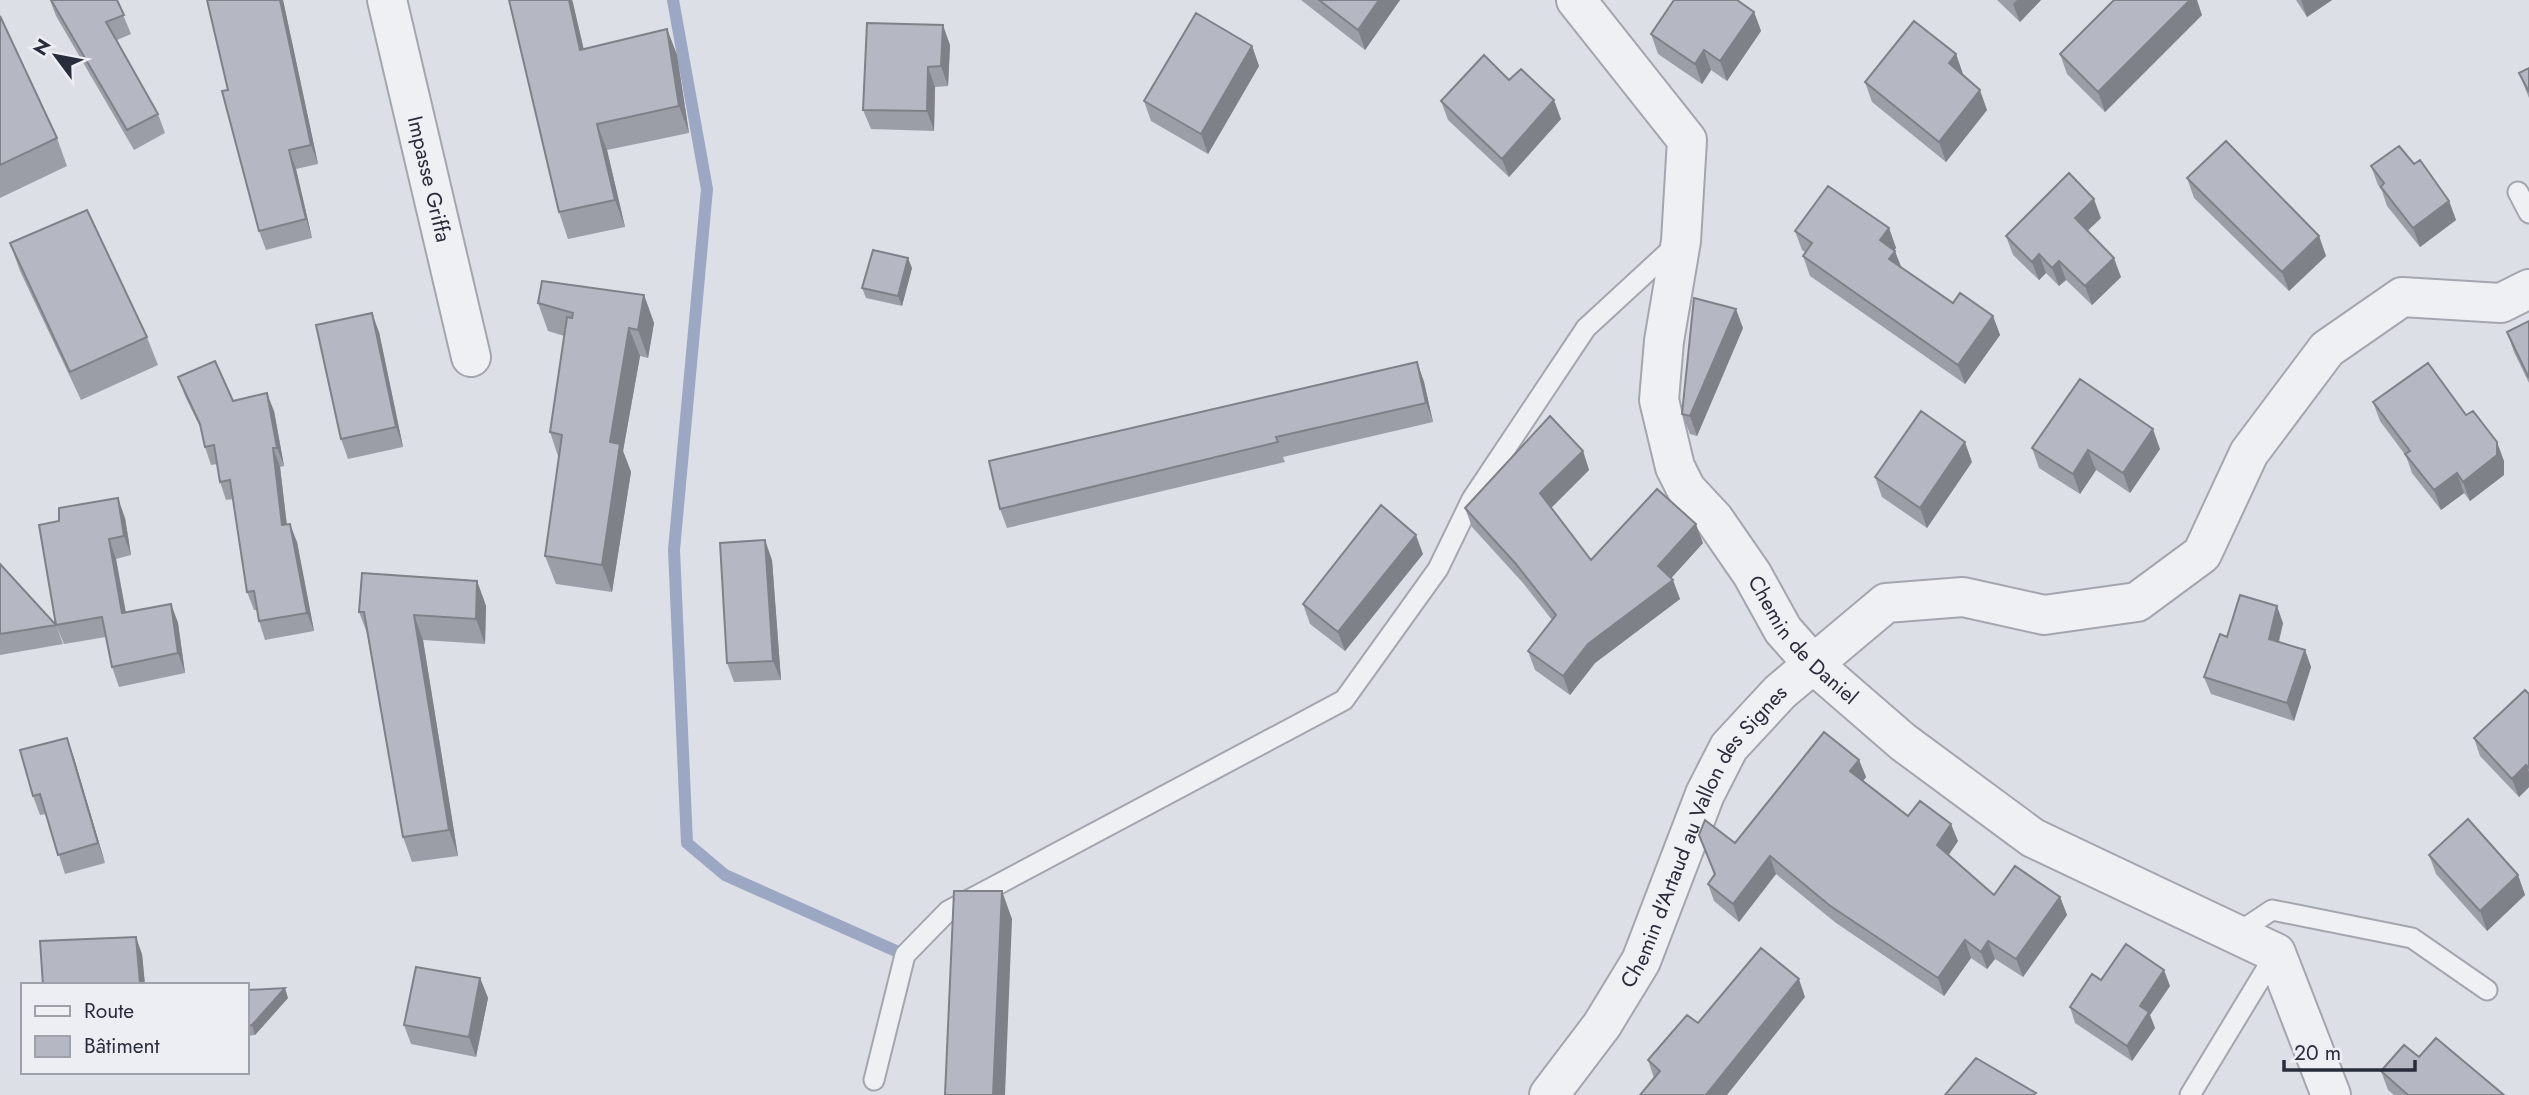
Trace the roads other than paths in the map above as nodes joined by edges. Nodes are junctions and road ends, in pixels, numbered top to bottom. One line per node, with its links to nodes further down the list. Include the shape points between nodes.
1 (387, 0): 7 (street, Impasse Griffa)
2 (1576, 0): 5 (street, Chemin de Daniel, via 1687,140)
3 (2518, 192): 4 (lane)
4 (2529, 213)
5 (1681, 241): 8 (street, Chemin de Daniel, via 1659,401 1675,467 1686,489 1714,519 1752,574 1783,630); 12 (lane, via 1586,328 1472,499 1438,569 1344,700 948,911 905,955)
6 (2529, 289): 8 (street, Chemin d'Artaud au Vallon des Signes, via 2501,303 2402,297 2327,349 2249,453 2202,554 2137,602 2044,615 1963,597 1886,603)
7 (471, 357)
8 (1813, 664): 9 (street, Chemin de Daniel, via 1903,742 2033,838); 13 (street, Chemin d'Artaud au Vallon des Signes, via 1729,747 1705,794 1641,961 1602,1026)
9 (2236, 934): 10 (street, Chemin de Daniel); 11 (lane, via 2272,910 2412,938)
10 (2276, 953): 14 (lane); 15 (street)
11 (2487, 990)
12 (874, 1080)
13 (1549, 1095)
14 (2190, 1095)
15 (2331, 1095)

